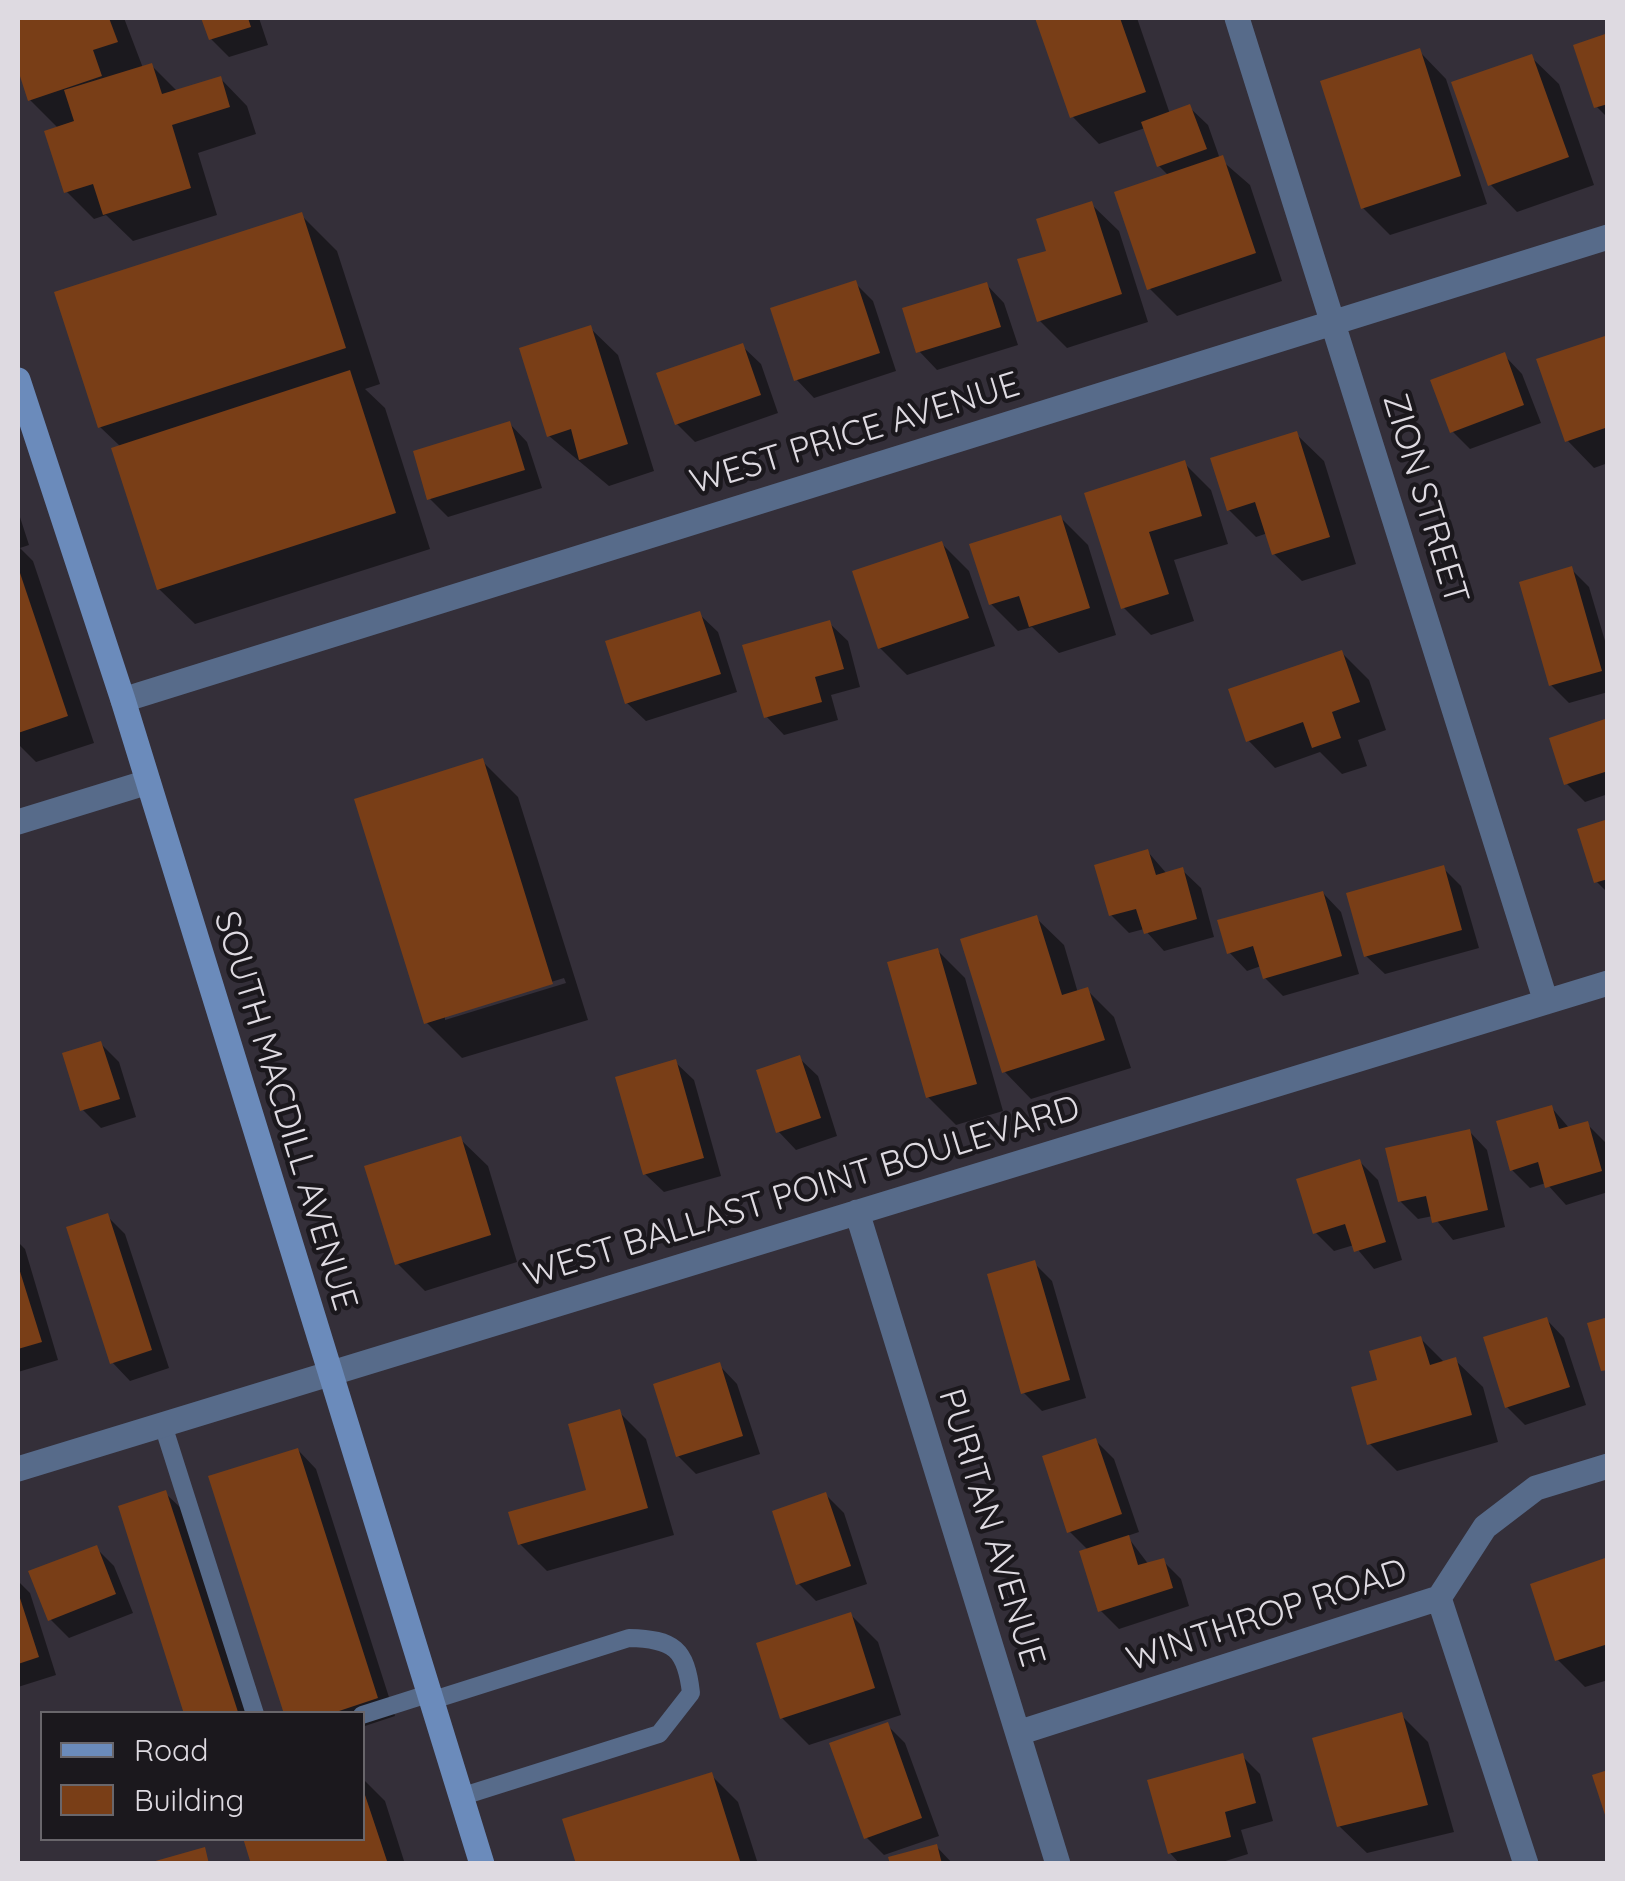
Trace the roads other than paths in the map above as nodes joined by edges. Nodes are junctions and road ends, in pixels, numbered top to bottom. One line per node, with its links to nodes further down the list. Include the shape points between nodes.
1 (1237, 18): 3 (street, ZION STREET)
2 (1608, 236): 3 (street, WEST PRICE AVENUE)
3 (1332, 321): 5 (street, WEST PRICE AVENUE); 9 (street, ZION STREET)
4 (18, 380): 5 (street, SOUTH MACDILL AVENUE)
5 (123, 700): 6 (street, SOUTH MACDILL AVENUE)
6 (148, 782): 7 (street); 11 (street, SOUTH MACDILL AVENUE)
7 (18, 822)
8 (1608, 983): 9 (street, WEST BALLAST POINT BOULEVARD)
9 (1546, 1002): 10 (street, WEST BALLAST POINT BOULEVARD)
10 (857, 1212): 11 (street, WEST BALLAST POINT BOULEVARD); 19 (street, PURITAN AVENUE)
11 (328, 1374): 12 (street, WEST BALLAST POINT BOULEVARD); 16 (street, SOUTH MACDILL AVENUE)
12 (163, 1425): 14 (street, WEST BALLAST POINT BOULEVARD); 17 (lane)
13 (1608, 1466): 15 (street, WINTHROP ROAD, via 1536,1488 1485,1527)
14 (18, 1469)
15 (1439, 1598): 19 (street, WINTHROP ROAD); 23 (street)
16 (429, 1697): 18 (lane); 20 (street, SOUTH MACDILL AVENUE); 20 (lane, via 629,1638 655,1638 688,1662 691,1693 659,1734)
17 (254, 1711)
18 (365, 1715)
19 (1018, 1733): 22 (street, PURITAN AVENUE)
20 (460, 1797): 21 (street, SOUTH MACDILL AVENUE)
21 (482, 1864)
22 (1058, 1864)
23 (1526, 1864)

